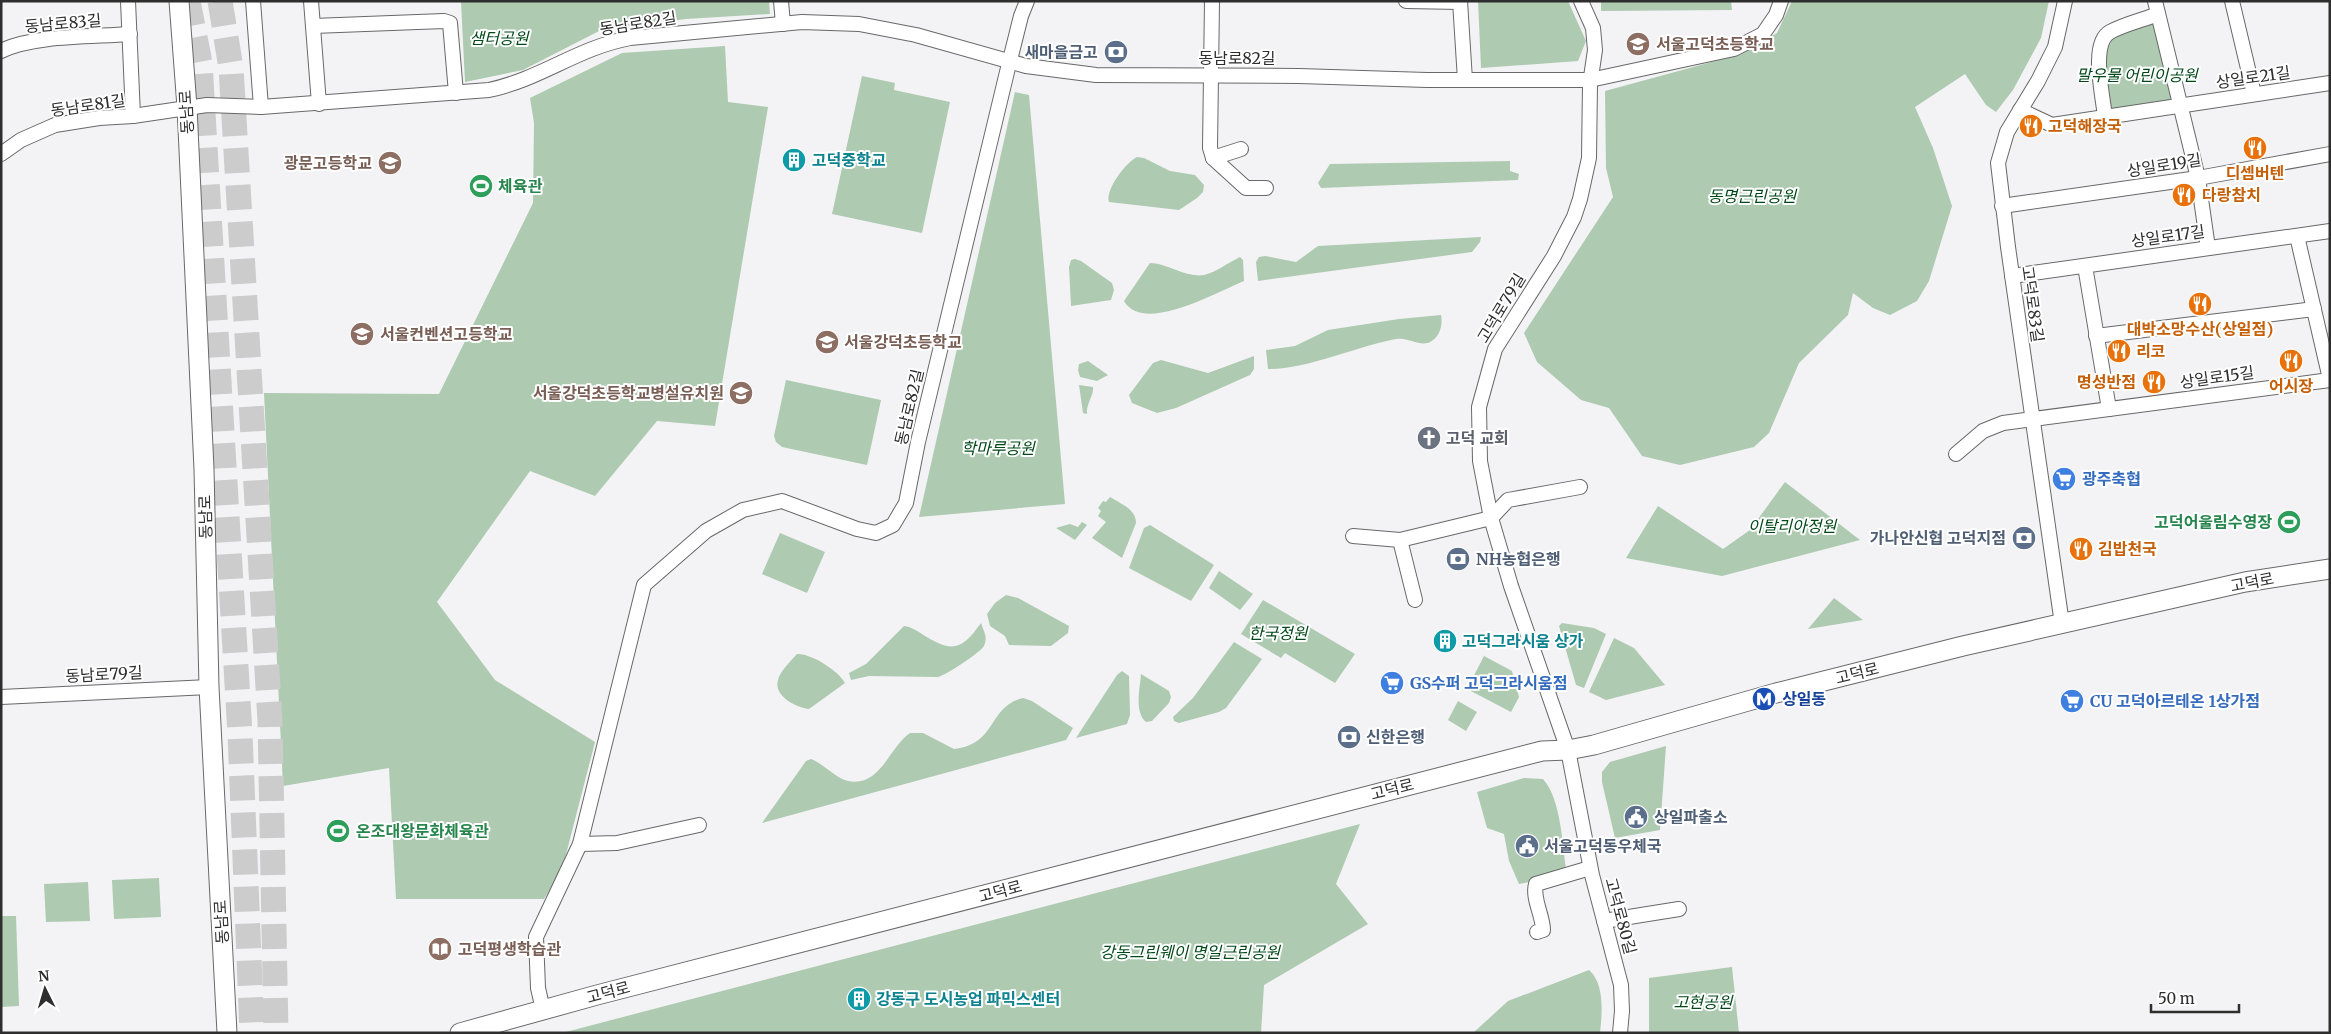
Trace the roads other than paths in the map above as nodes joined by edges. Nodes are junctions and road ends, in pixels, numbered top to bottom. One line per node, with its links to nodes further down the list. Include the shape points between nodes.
1 (128, 1): 17 (street)
2 (179, 1): 28 (main road, 동남로)
3 (253, 1): 29 (street)
4 (311, 1): 16 (street)
5 (781, 1): 15 (street)
6 (1027, 1): 19 (street)
7 (1212, 1): 20 (street)
8 (1406, 1): 13 (street)
9 (1581, 1): 22 (street, 고덕로79길, via 1593,28 1595,50)
10 (1781, 1): 22 (street, 동남로82길, via 1763,34 1734,49)
11 (2065, 1): 30 (street, 고덕로83길, via 2055,47)
12 (2232, 1): 25 (street)
13 (1460, 2): 21 (street)
14 (2156, 8): 27 (street); 32 (street, via 2101,40 2099,51)
15 (783, 24): 19 (street, 동남로82길, via 859,24 916,35); 24 (street, 동남로82길, via 606,43 575,54 513,85)
16 (313, 26): 24 (street, via 450,23); 26 (street)
17 (130, 34): 18 (street, 동남로83길, via 43,40); 31 (street)
18 (1, 51)
19 (1010, 61): 20 (street, 동남로82길, via 1096,75); 62 (street, 동남로82길, via 906,503 892,525 876,533 782,502 743,510 706,530 644,584)
20 (1212, 75): 21 (street, 동남로82길); 36 (street, via 1210,148)
21 (1464, 80): 22 (street, 동남로82길)
22 (1590, 80): 52 (street, 고덕로79길, via 1589,158 1577,208 1554,256 1495,349 1480,407 1480,462)
23 (2330, 83): 25 (street, 상일로21길)
24 (456, 93): 26 (street, 동남로82길)
25 (2254, 94): 27 (street, 상일로21길)
26 (319, 104): 29 (street, 동남로82길)
27 (2181, 105): 32 (street, 상일로21길); 37 (street)
28 (186, 107): 29 (street, 동남로82길); 31 (street, 동남로81길); 58 (main road, 동남로, via 204,469)
29 (261, 107)
30 (2020, 110): 32 (street, 상일로21길, via 2052,125); 39 (street, 고덕로83길, via 2007,132 1998,163)
31 (133, 116): 34 (street, 동남로81길, via 55,125 21,140)
32 (2105, 117)
33 (1241, 149): 36 (street)
34 (1, 154)
35 (2330, 154): 37 (street, 상일로19길)
36 (1213, 158): 38 (street, via 1246,188)
37 (2198, 178): 39 (street, 상일로19길); 42 (street)
38 (1266, 188)
39 (2002, 206): 44 (street, 고덕로83길)
40 (2330, 231): 41 (street, 상일로17길)
41 (2297, 236): 42 (street, 상일로17길); 45 (street, 상일로15길)
42 (2208, 248): 43 (street, 상일로17길)
43 (2085, 266): 44 (street, 상일로17길); 46 (street)
44 (2012, 276): 49 (street, 고덕로83길)
45 (2314, 308): 46 (street); 47 (street, 상일로15길)
46 (2096, 336): 48 (street)
47 (2330, 379): 48 (street, 상일로15길)
48 (2109, 409): 49 (street, 상일로15길)
49 (2032, 419): 50 (street, 상일로15길, via 1983,431); 57 (street, 고덕로83길)
50 (1956, 454)
51 (1580, 487): 52 (street, via 1508,500)
52 (1491, 518): 54 (street); 60 (street, 고덕로79길)
53 (1352, 536): 54 (street)
54 (1400, 540): 56 (street)
55 (2330, 569): 57 (main road, 고덕로, via 2245,582)
56 (1414, 600)
57 (2062, 624): 60 (main road, 고덕로, via 1776,693)
58 (208, 687): 59 (street, 동남로79길); 68 (main road, 동남로)
59 (1, 697)
60 (1568, 750): 63 (street, 고덕로80길); 67 (main road, 고덕로, via 1542,752 1331,805)
61 (699, 825): 62 (street, via 617,843)
62 (580, 844): 67 (street, via 536,937 538,988)
63 (1590, 868): 65 (street, 고덕로80길); 66 (street, via 1536,884 1534,890 1543,924 1543,930)
64 (1679, 909): 65 (street)
65 (1604, 921): 70 (street, 고덕로80길, via 1621,985)
66 (1537, 932)
67 (543, 1010): 69 (main road, 고덕로)
68 (227, 1033)
69 (460, 1033)
70 (1620, 1033)

